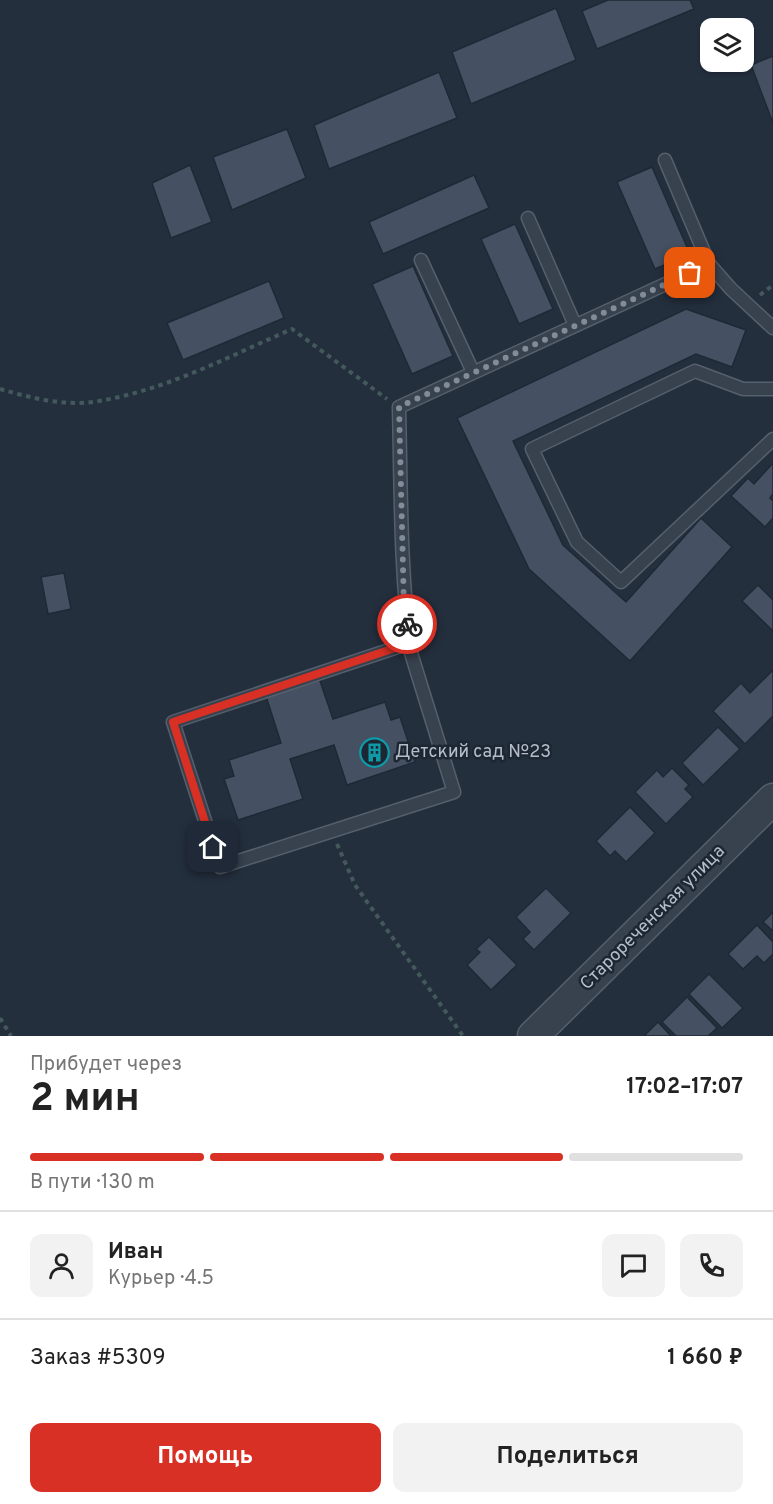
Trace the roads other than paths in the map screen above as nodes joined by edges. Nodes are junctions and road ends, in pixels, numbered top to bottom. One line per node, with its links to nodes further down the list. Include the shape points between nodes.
1 (665, 160): 4 (lane)
2 (528, 218): 5 (lane)
3 (421, 260): 7 (lane)
4 (709, 264): 5 (lane); 6 (lane)
5 (575, 326): 7 (lane)
6 (773, 328)
7 (473, 372): 10 (lane, via 399,407 404,608)
8 (773, 389): 9 (lane, via 743,389 695,371 532,449 576,542 621,582)
9 (773, 439)
10 (410, 643): 10 (lane, via 454,792 220,867 173,722)
11 (773, 799): 12 (street, Старореченская улица)
12 (533, 1036)

